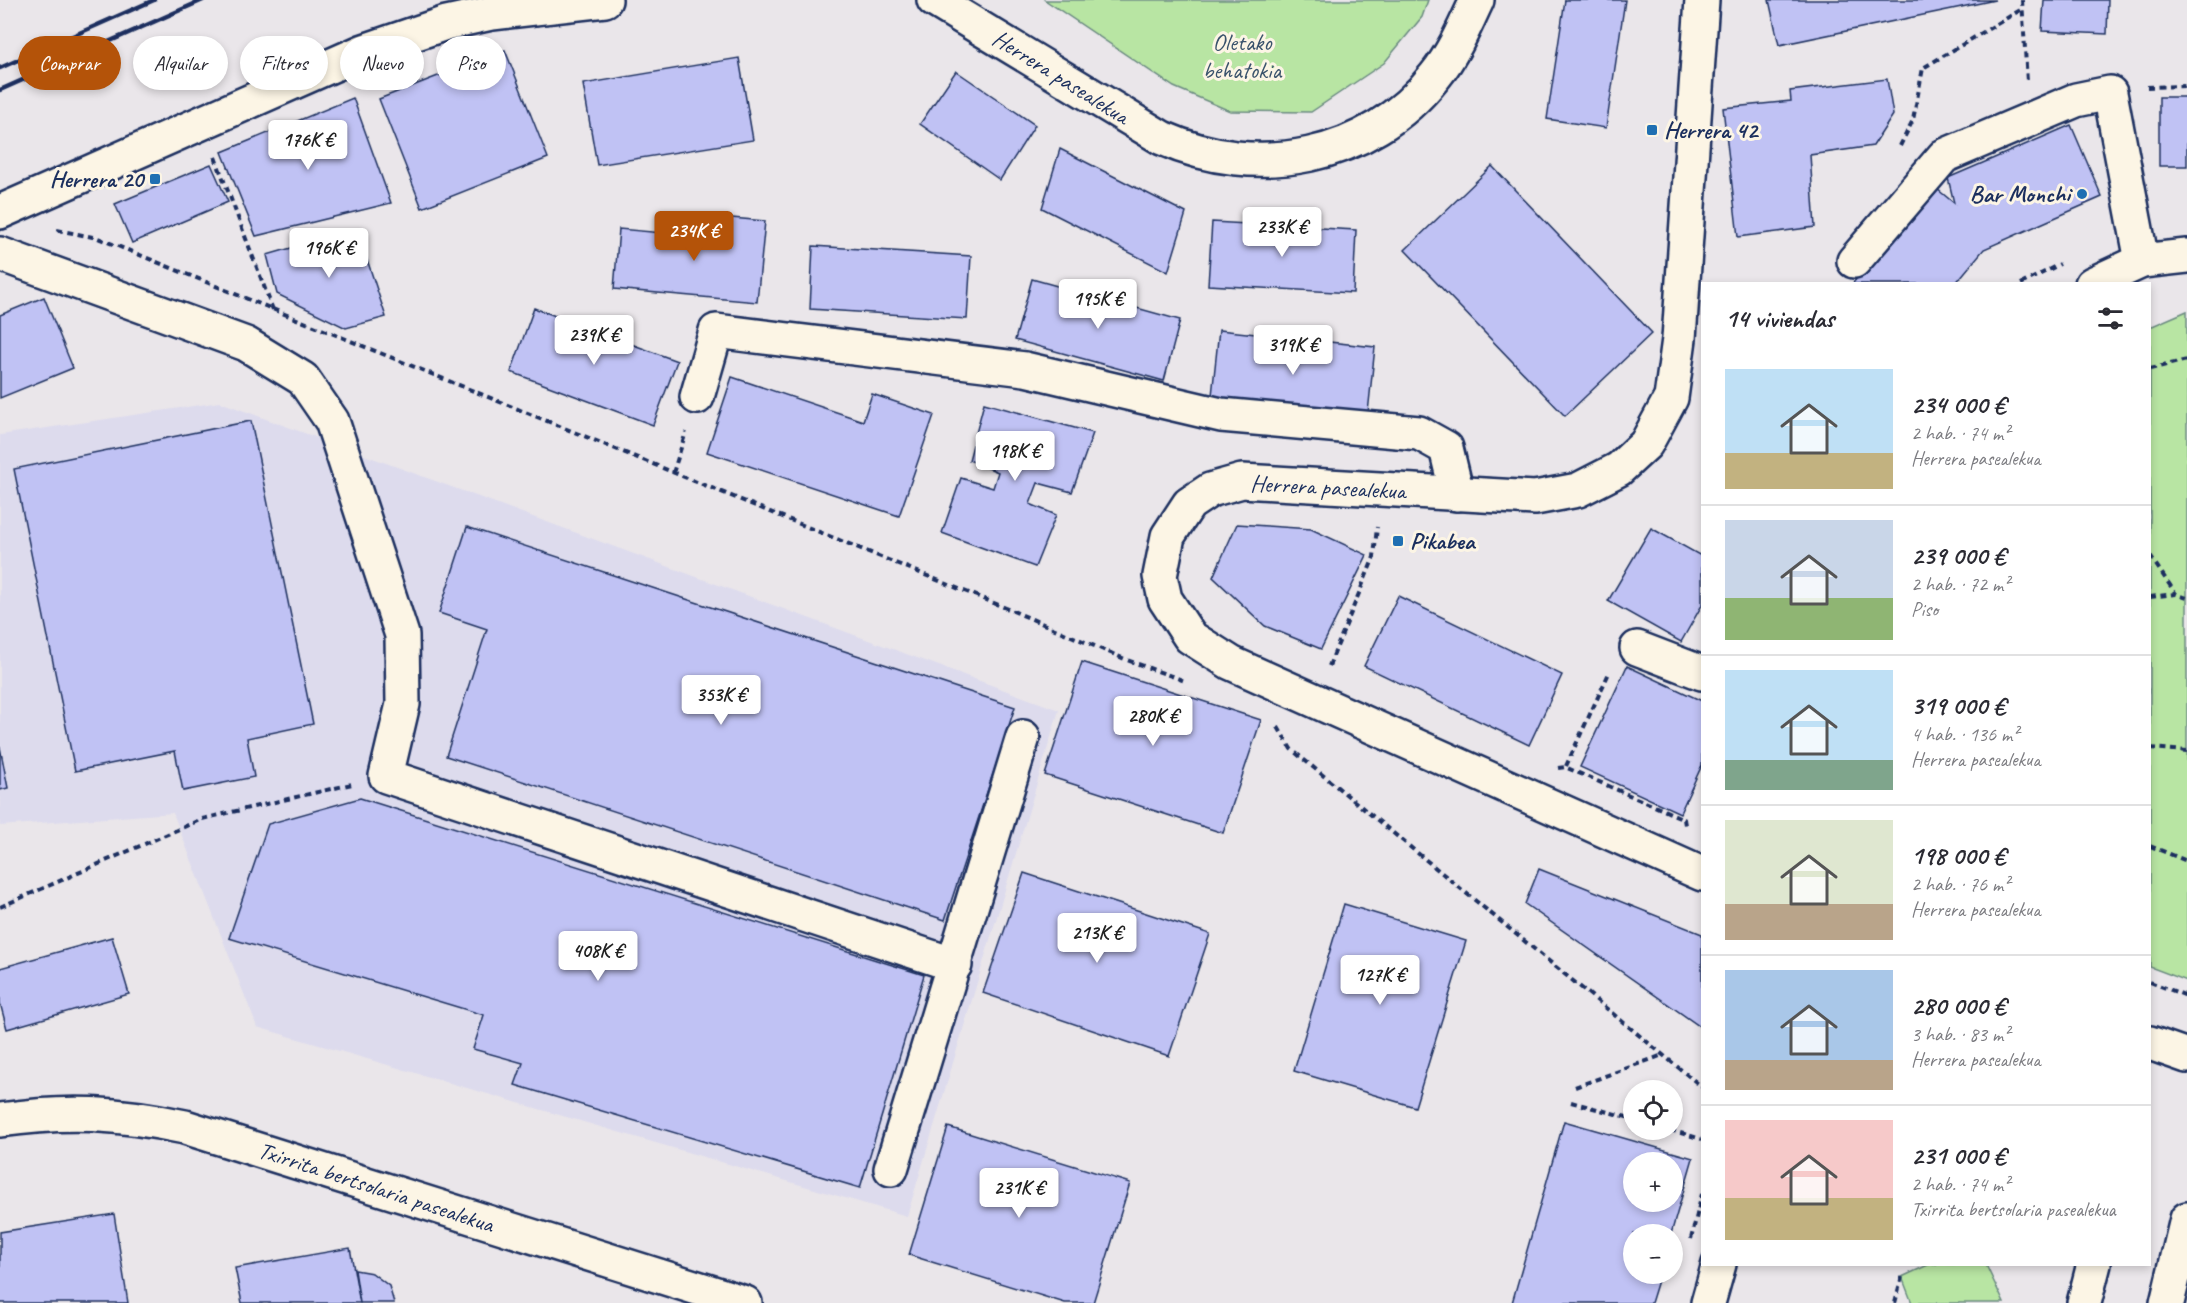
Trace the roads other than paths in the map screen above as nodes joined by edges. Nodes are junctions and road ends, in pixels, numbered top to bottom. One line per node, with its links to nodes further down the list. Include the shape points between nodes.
1 (605, 0): 5 (street, via 492,13 446,23 364,51)
2 (934, 0): 3 (street, Herrera pasealekua, via 1162,138 1225,159 1266,161 1309,156 1345,145 1406,107 1436,76)
3 (1477, 0)
4 (1702, 0): 12 (street, Herrera pasealekua, via 1679,339 1671,398 1646,444 1619,469 1578,490 1535,498)
5 (0, 212)
6 (0, 254): 17 (street, via 246,344 303,379 333,421 402,635 403,704 386,776)
7 (2187, 255): 9 (street)
8 (1854, 261): 9 (street, via 1944,156 2076,100 2110,93)
9 (2142, 261): 10 (street)
10 (2096, 282)
11 (696, 397): 12 (street, via 716,331 1025,369 1221,415 1419,433 1446,448)
12 (1457, 494): 16 (street, Herrera pasealekua, via 1283,481 1242,481 1210,490 1189,504 1168,536 1160,576 1165,599 1191,637 1231,663 1547,806)
13 (1625, 657): 14 (street)
14 (1701, 673)
15 (1023, 737): 17 (street)
16 (1696, 864)
17 (956, 965): 21 (street)
18 (2151, 1043): 19 (street)
19 (2187, 1056)
20 (0, 1120): 25 (street, Txirrita bertsolaria pasealekua, via 85,1113 139,1117 185,1127)
21 (891, 1169)
22 (2187, 1219): 28 (street)
23 (1718, 1266): 26 (street)
24 (2093, 1266): 27 (street)
25 (745, 1303)
26 (1708, 1303)
27 (2084, 1303)
28 (2167, 1303)

